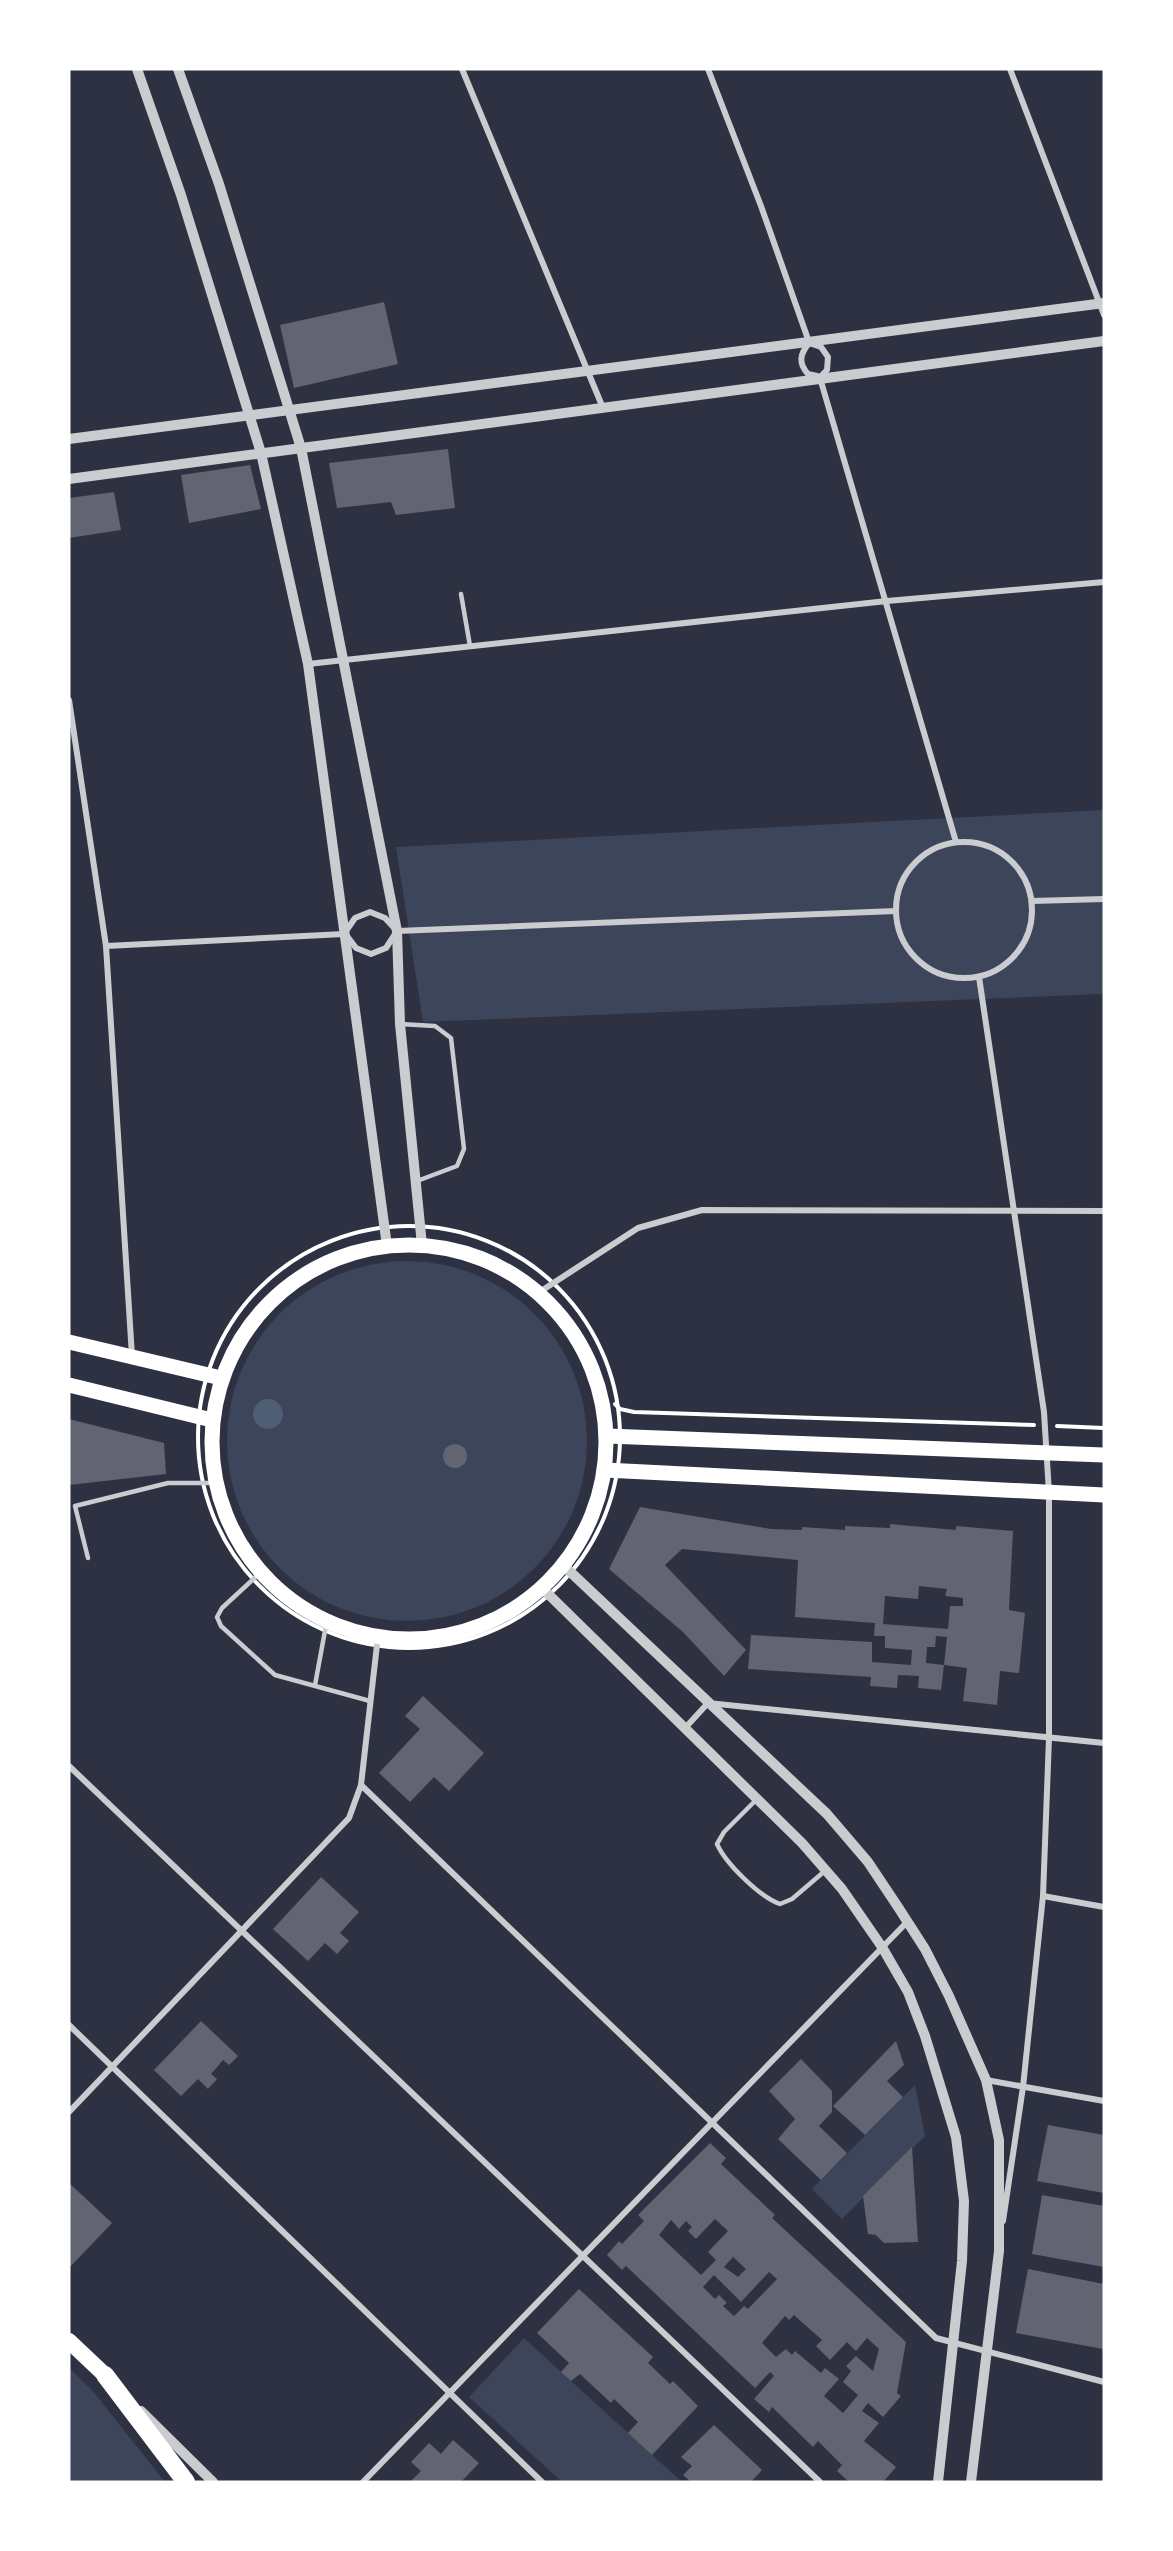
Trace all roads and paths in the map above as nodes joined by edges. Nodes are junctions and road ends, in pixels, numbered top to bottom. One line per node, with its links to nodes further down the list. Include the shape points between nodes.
1 (137, 69): 14 (street, via 181,195)
2 (178, 69): 13 (street)
3 (462, 69): 10 (street)
4 (708, 69): 9 (street, via 762,206)
5 (1010, 69): 6 (street)
6 (1102, 303): 7 (street); 9 (street)
7 (1104, 315)
8 (1104, 340): 11 (street)
9 (809, 343): 10 (street); 11 (street, via 821,347 828,357 827,370); 11 (street, via 802,351 801,364 808,374)
10 (589, 369): 12 (street); 13 (street)
11 (820, 377): 12 (street); 21 (street)
12 (603, 408): 16 (street)
13 (290, 409): 14 (street); 16 (street)
14 (249, 415): 15 (street); 17 (street)
15 (69, 439)
16 (301, 448): 17 (street); 23 (street)
17 (261, 453): 18 (street); 24 (street)
18 (69, 479)
19 (1104, 582): 21 (street)
20 (461, 594): 22 (lane)
21 (887, 601): 22 (street); 26 (street)
22 (470, 646): 23 (street)
23 (344, 659): 24 (street); 30 (street)
24 (308, 664): 31 (street)
25 (69, 700): 32 (street)
26 (956, 842): 28 (street, via 986,845 1000,852 1022,873); 29 (street, via 929,852 908,871 899,890)
27 (1104, 899): 28 (street)
28 (1032, 901): 33 (street, via 1030,930 1024,943 1005,964)
29 (896, 911): 30 (street); 33 (street, via 903,940 922,963 949,976)
30 (397, 931): 31 (street, via 385,918 370,912 355,918); 31 (street, via 386,948 371,954 356,948); 34 (street)
31 (344, 934): 32 (street); 39 (street)
32 (106, 946): 42 (street)
33 (979, 977): 36 (street)
34 (400, 1024): 35 (street); 35 (lane, via 435,1026 450,1038 464,1149 457,1166)
35 (414, 1182): 38 (street)
36 (1014, 1211): 37 (street); 40 (street, via 702,1210 638,1227); 47 (street)
37 (1104, 1211)
38 (422, 1245): 39 (main road); 40 (main road, via 484,1260)
39 (387, 1246): 43 (main road, via 350,1253 285,1288 252,1322)
40 (538, 1293): 49 (main road, via 566,1323 588,1357)
41 (69, 1342): 42 (main road)
42 (132, 1356): 43 (main road)
43 (221, 1378): 46 (main road)
44 (69, 1385): 46 (main road)
45 (615, 1404): 47 (path, via 634,1412); 49 (path); 52 (path, via 611,1363 590,1326 546,1270 511,1249 430,1226 401,1225 310,1252 274,1277 242,1312 211,1365 197,1435 204,1498 242,1574 317,1629 358,1642 402,1648 459,1641 515,1621 538,1604 578,1564 603,1518)
46 (212, 1420): 53 (main road)
47 (1045, 1426): 48 (path); 50 (street)
48 (1104, 1428)
49 (612, 1436): 50 (main road); 52 (main road); 52 (path)
50 (1047, 1452): 51 (main road); 54 (street)
51 (1104, 1455)
52 (610, 1471): 54 (main road); 57 (main road, via 583,1537)
53 (216, 1482): 56 (lane, via 168,1483 75,1506); 58 (main road, via 225,1515 240,1545)
54 (1049, 1493): 55 (main road); 66 (street)
55 (1104, 1495)
56 (88, 1558)
57 (563, 1565): 59 (main road); 64 (street)
58 (261, 1572): 60 (main road, via 303,1608); 62 (lane, via 222,1608 217,1617 221,1626 275,1675)
59 (542, 1588): 61 (main road, via 519,1606 466,1630 408,1639); 65 (street)
60 (327, 1620): 61 (main road); 62 (lane)
61 (378, 1636): 63 (street)
62 (315, 1685): 63 (lane)
63 (370, 1701): 69 (street)
64 (708, 1703): 65 (street); 66 (street); 74 (street, via 827,1814 868,1862)
65 (686, 1726): 70 (street)
66 (1049, 1738): 67 (street); 72 (street)
67 (1104, 1743)
68 (69, 1766): 75 (street)
69 (361, 1785): 75 (street, via 349,1818 339,1832); 83 (street)
70 (758, 1798): 71 (street); 71 (lane, via 717,1844 722,1855 768,1900 780,1904 792,1899)
71 (826, 1870): 76 (street)
72 (1043, 1896): 73 (street); 80 (street)
73 (1104, 1907)
74 (908, 1921): 76 (street); 79 (street, via 949,1996)
75 (243, 1932): 78 (street); 85 (street)
76 (882, 1947): 83 (street); 87 (street, via 908,1992 956,2137 964,2201)
77 (69, 2025): 78 (street)
78 (113, 2067): 82 (street); 91 (street)
79 (986, 2080): 80 (street); 84 (street, via 999,2140)
80 (1023, 2087): 81 (street); 84 (street)
81 (1104, 2101)
82 (69, 2112)
83 (713, 2121): 85 (street); 87 (street, via 936,2338)
84 (999, 2251): 88 (street)
85 (582, 2257): 91 (street); 96 (street)
86 (69, 2341): 89 (highway)
87 (954, 2343): 88 (street); 97 (street)
88 (988, 2351): 90 (street); 98 (street)
89 (105, 2375): 92 (highway); 93 (street)
90 (1104, 2382)
91 (449, 2393): 94 (street); 95 (street)
92 (186, 2482)
93 (213, 2482)
94 (363, 2482)
95 (542, 2482)
96 (819, 2482)
97 (938, 2482)
98 (972, 2482)

